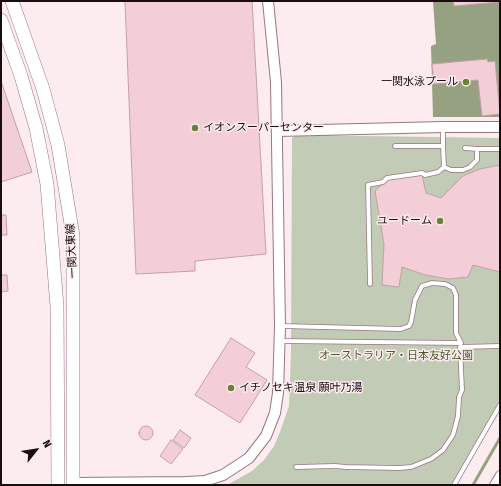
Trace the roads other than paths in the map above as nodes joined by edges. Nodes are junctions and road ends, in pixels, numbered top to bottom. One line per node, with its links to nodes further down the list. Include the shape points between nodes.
1 (12, 1): 20 (main road, 一関大東線, via 43,89 58,145 73,236)
2 (268, 1): 6 (street, via 276,82)
3 (1, 20): 21 (main road, 一関大東線, via 36,128 47,184 57,306)
4 (442, 127): 5 (street); 6 (street); 8 (lane)
5 (500, 127)
6 (277, 131): 14 (street)
7 (394, 146): 8 (lane)
8 (444, 146): 12 (lane)
9 (465, 148): 10 (lane)
10 (477, 149): 11 (lane); 12 (lane, via 477,160 470,167 463,170)
11 (500, 149)
12 (444, 167): 13 (lane, via 438,172 387,178 383,182 368,185)
13 (370, 284)
14 (280, 326): 15 (street); 15 (lane, via 401,329 409,326 411,322 414,300 422,286 432,283 445,284 453,288 456,295 456,333 461,343)
15 (280, 341): 20 (street, via 275,413 266,436 249,458 237,467 205,481)
16 (500, 346): 18 (lane, via 460,347 462,390 458,416 453,435 443,450 431,460 399,468)
17 (500, 406): 22 (lane)
18 (296, 467)
19 (500, 475): 23 (street)
20 (72, 484)
21 (58, 485)
22 (454, 485)
23 (494, 485)

